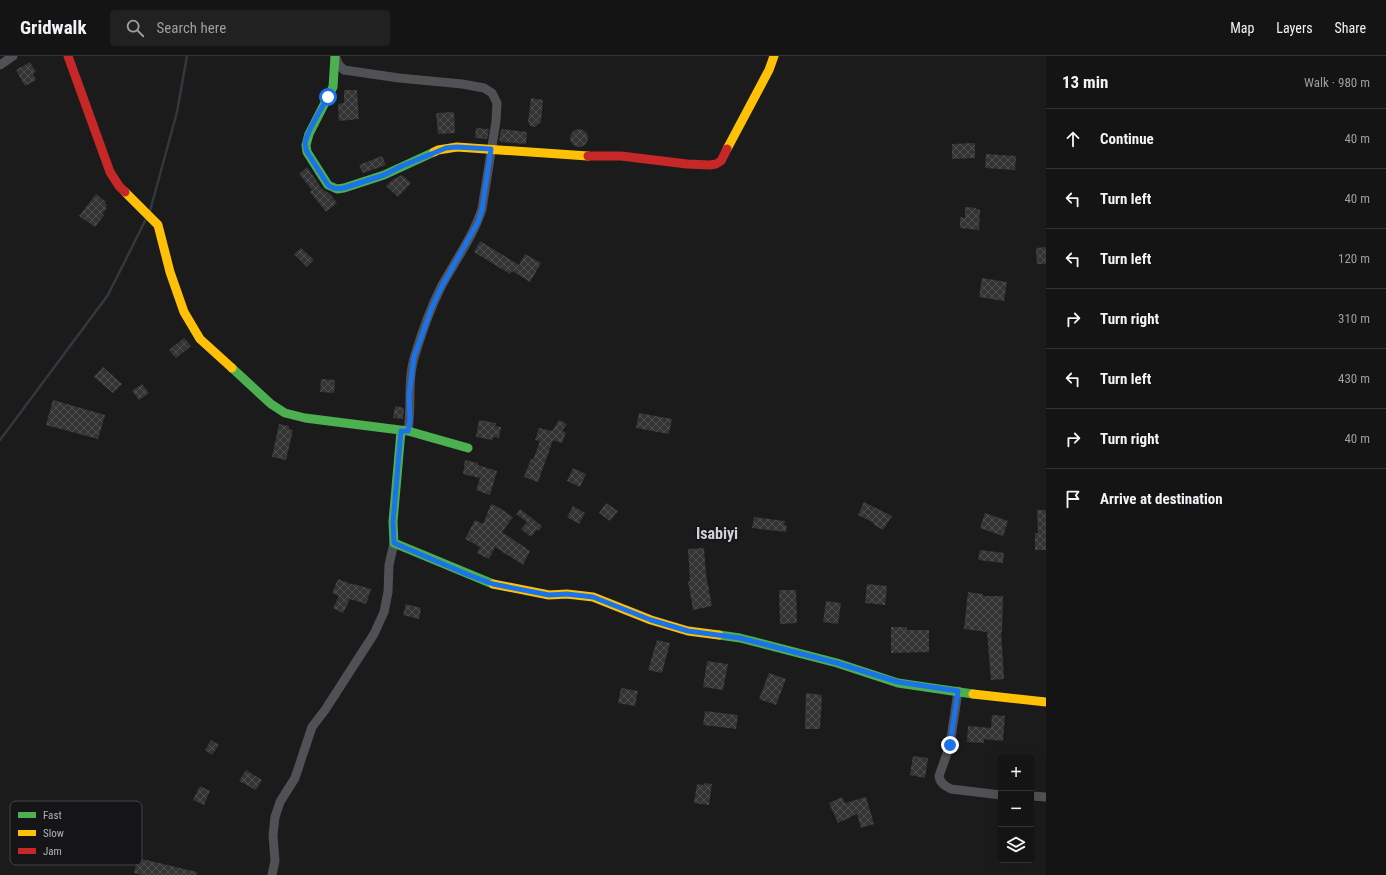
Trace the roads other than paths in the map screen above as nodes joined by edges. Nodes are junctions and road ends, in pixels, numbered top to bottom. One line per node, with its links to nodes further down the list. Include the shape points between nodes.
1 (13, 56): 5 (street)
2 (68, 56): 7 (street, via 110,172 119,186 158,225 184,312 200,339 271,404 285,413)
3 (335, 56): 6 (street, via 344,70 484,88 492,93 497,103); 6 (street, via 333,87 305,146 332,188 344,188 384,175 446,148)
4 (774, 56): 6 (street, via 724,155 716,164)
5 (0, 65)
6 (491, 149): 7 (street, via 478,222 432,307 414,357 409,396 410,420)
7 (404, 431): 8 (street); 9 (street, via 393,522)
8 (468, 448)
9 (394, 543): 10 (street, via 493,584 549,595 593,597 651,620 688,631 740,638 898,682); 15 (street, via 384,612 374,634 312,728 295,778 280,802 273,835 275,861)
10 (958, 691): 11 (street); 12 (street, via 950,745 939,776 940,780 950,789)
11 (1046, 702)
12 (998, 795)
13 (1034, 796): 14 (street)
14 (1046, 797)
15 (272, 875)

